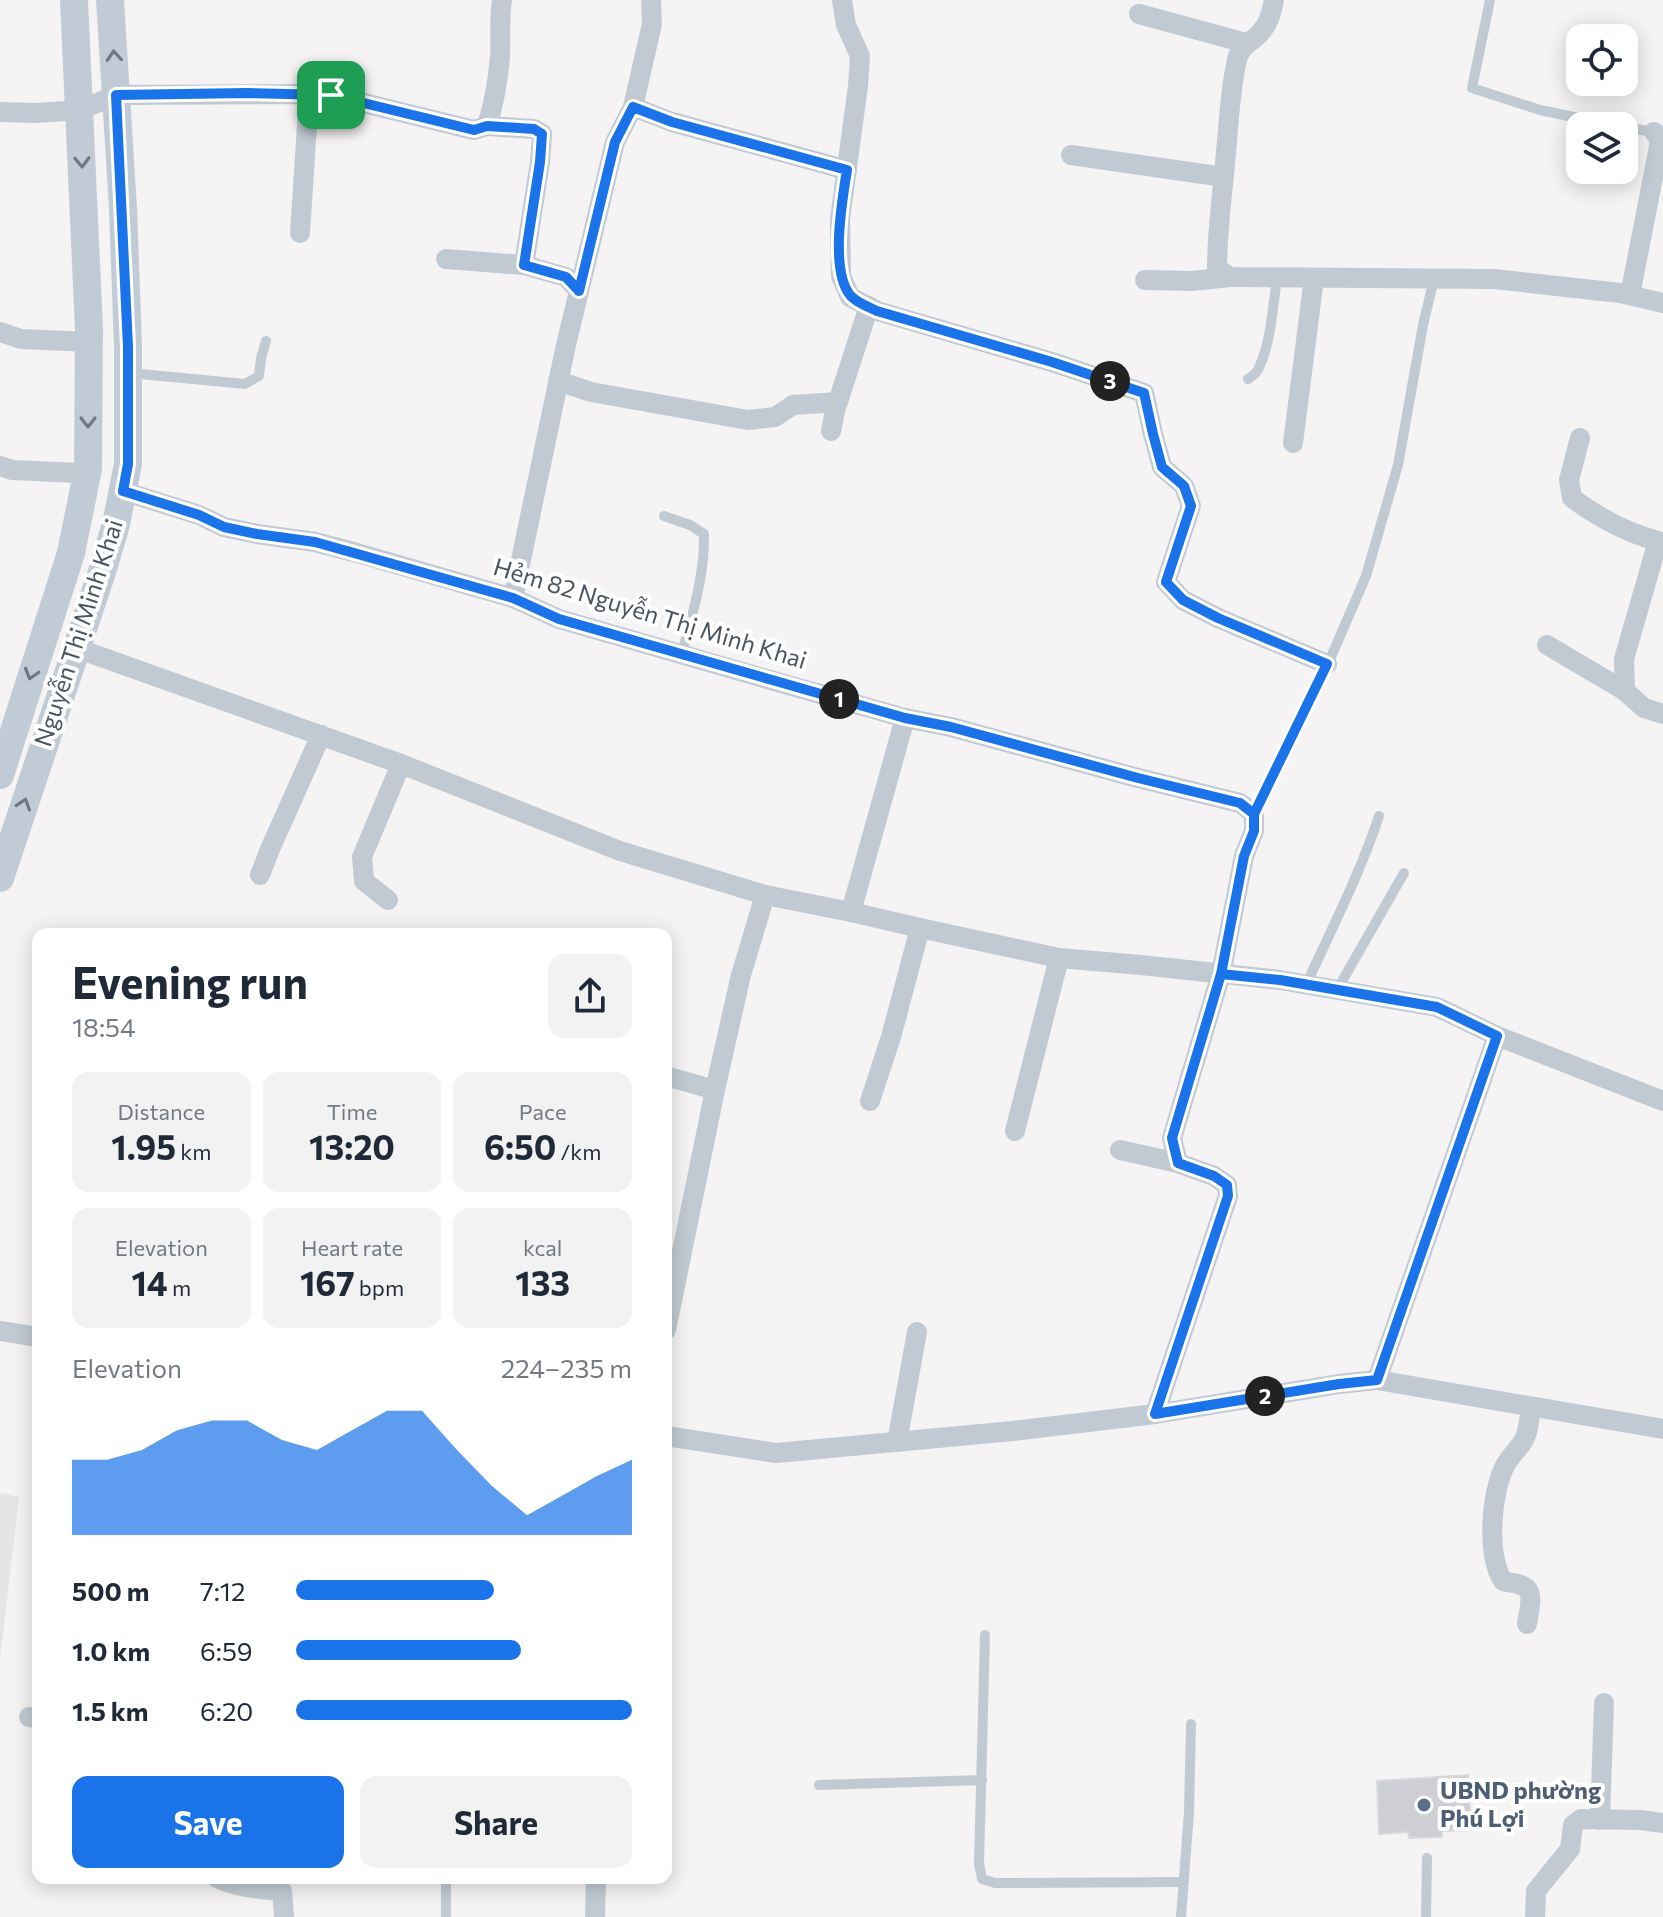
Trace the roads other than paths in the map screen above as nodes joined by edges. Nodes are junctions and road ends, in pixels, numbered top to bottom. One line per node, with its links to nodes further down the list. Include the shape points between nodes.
1 (74, 0): 13 (main road, Nguyễn Thị Minh Khai)
2 (110, 0): 11 (main road, Nguyễn Thị Minh Khai, one-way to 2)
3 (502, 0): 16 (street, via 500,58)
4 (651, 0): 12 (street, via 652,24)
5 (842, 0): 20 (street, via 860,56)
6 (1274, 0): 9 (street, via 1271,17)
7 (1490, 0): 15 (lane, via 1472,88)
8 (1139, 14): 9 (street)
9 (1246, 43): 21 (street, via 1237,57)
10 (309, 94): 11 (street); 16 (street, via 474,130); 22 (street)
11 (116, 95): 13 (street); 37 (main road, Nguyễn Thị Minh Khai)
12 (633, 107): 20 (street); 30 (street, via 615,142)
13 (80, 110): 14 (street); 36 (main road, Nguyễn Thị Minh Khai, one-way to 36)
14 (0, 112)
15 (1566, 115)
16 (487, 126): 24 (street, via 542,134)
17 (1638, 129): 18 (lane)
18 (1654, 132): 31 (street, via 1659,147)
19 (1071, 155): 21 (street)
20 (847, 170): 33 (street, via 840,219 841,276 850,297)
21 (1224, 177): 25 (street, via 1217,268)
22 (300, 233)
23 (446, 259): 24 (street)
24 (524, 265): 30 (street, via 566,277)
25 (1230, 277): 26 (street); 29 (street)
26 (1277, 278): 27 (street); 38 (lane, via 1261,365)
27 (1314, 278): 28 (street); 43 (street)
28 (1434, 279): 31 (street, via 1494,279); 53 (lane, via 1398,465 1366,576)
29 (1145, 280)
30 (579, 291): 39 (street)
31 (1630, 295): 32 (street)
32 (1663, 303)
33 (869, 306): 40 (street); 53 (street, via 1144,393 1162,467 1184,486 1191,506 1166,582 1183,600 1206,612)
34 (0, 332): 36 (street, via 21,339)
35 (266, 341): 37 (lane, via 259,376 245,384)
36 (89, 342): 45 (main road, Nguyễn Thị Minh Khai, one-way to 45)
37 (128, 373): 46 (main road, Nguyễn Thị Minh Khai)
38 (1248, 379)
39 (558, 381): 40 (street, via 591,392 748,420 775,417 793,405); 49 (street)
40 (838, 402): 41 (street)
41 (831, 431)
42 (1580, 438): 48 (street, via 1569,480 1572,498 1646,538)
43 (1293, 443)
44 (0, 466): 45 (street, via 78,473)
45 (88, 469): 59 (main road, Nguyễn Thị Minh Khai, one-way to 59, via 71,553)
46 (123, 491): 49 (street, Hẻm 82 Nguyễn Thị Minh Khai, via 224,527 315,542); 51 (main road, Nguyễn Thị Minh Khai)
47 (664, 516): 52 (lane, via 704,534 705,552)
48 (1660, 533): 54 (street, via 1624,659)
49 (513, 598): 52 (street, Hẻm 82 Nguyễn Thị Minh Khai, via 559,619)
50 (1547, 645): 54 (street)
51 (76, 648): 57 (street); 64 (main road, Nguyễn Thị Minh Khai, one-way to 51)
52 (682, 654): 56 (street, Hẻm 82 Nguyễn Thị Minh Khai)
53 (1327, 664): 60 (lane)
54 (1625, 691): 55 (street, via 1644,708)
55 (1663, 714)
56 (905, 718): 60 (street, Hẻm 82 Nguyễn Thị Minh Khai, via 1240,803); 67 (street)
57 (321, 735): 58 (street); 63 (street)
58 (401, 764): 65 (street, via 620,851); 66 (street, via 362,857 364,881)
59 (1, 766)
60 (1254, 814): 70 (street)
61 (1379, 816): 71 (lane)
62 (1404, 873): 72 (lane)
63 (260, 875)
64 (0, 878)
65 (765, 895): 67 (street); 75 (street)
66 (388, 900)
67 (851, 912): 68 (street)
68 (920, 928): 69 (street); 76 (street)
69 (1059, 958): 70 (street); 78 (street)
70 (1221, 974): 71 (street); 80 (street, via 1172,1138)
71 (1306, 985): 72 (street)
72 (1337, 990): 73 (street, via 1437,1007)
73 (1497, 1036): 77 (street); 85 (street)
74 (672, 1078): 75 (street)
75 (715, 1090): 81 (street)
76 (870, 1101)
77 (1663, 1101)
78 (1015, 1131)
79 (1120, 1150): 80 (street)
80 (1178, 1163): 87 (street, via 1214,1176 1227,1185 1228,1196)
81 (672, 1301)
82 (0, 1331): 84 (street)
83 (917, 1332): 90 (street)
84 (32, 1336)
85 (1377, 1380): 86 (street); 87 (street)
86 (1531, 1407): 88 (street); 91 (street, via 1527,1434 1497,1487 1491,1538 1503,1581 1529,1589)
87 (1155, 1414): 90 (street)
88 (1663, 1429)
89 (672, 1437): 90 (street, via 776,1453)
90 (897, 1442)
91 (1527, 1624)
92 (985, 1635): 95 (lane)
93 (1604, 1703): 97 (street)
94 (1191, 1724): 100 (lane)
95 (982, 1780): 96 (lane); 100 (lane, via 979,1864 984,1880)
96 (819, 1785)
97 (1600, 1820): 98 (street); 109 (street, via 1581,1819 1573,1825 1570,1849 1536,1891)
98 (1663, 1823)
99 (1427, 1858): 108 (lane)
100 (1183, 1882): 107 (lane)
101 (233, 1884): 104 (street, via 282,1891)
102 (446, 1884): 105 (lane)
103 (596, 1884): 106 (street)
104 (284, 1917)
105 (446, 1917)
106 (595, 1917)
107 (1181, 1917)
108 (1426, 1917)
109 (1535, 1917)

